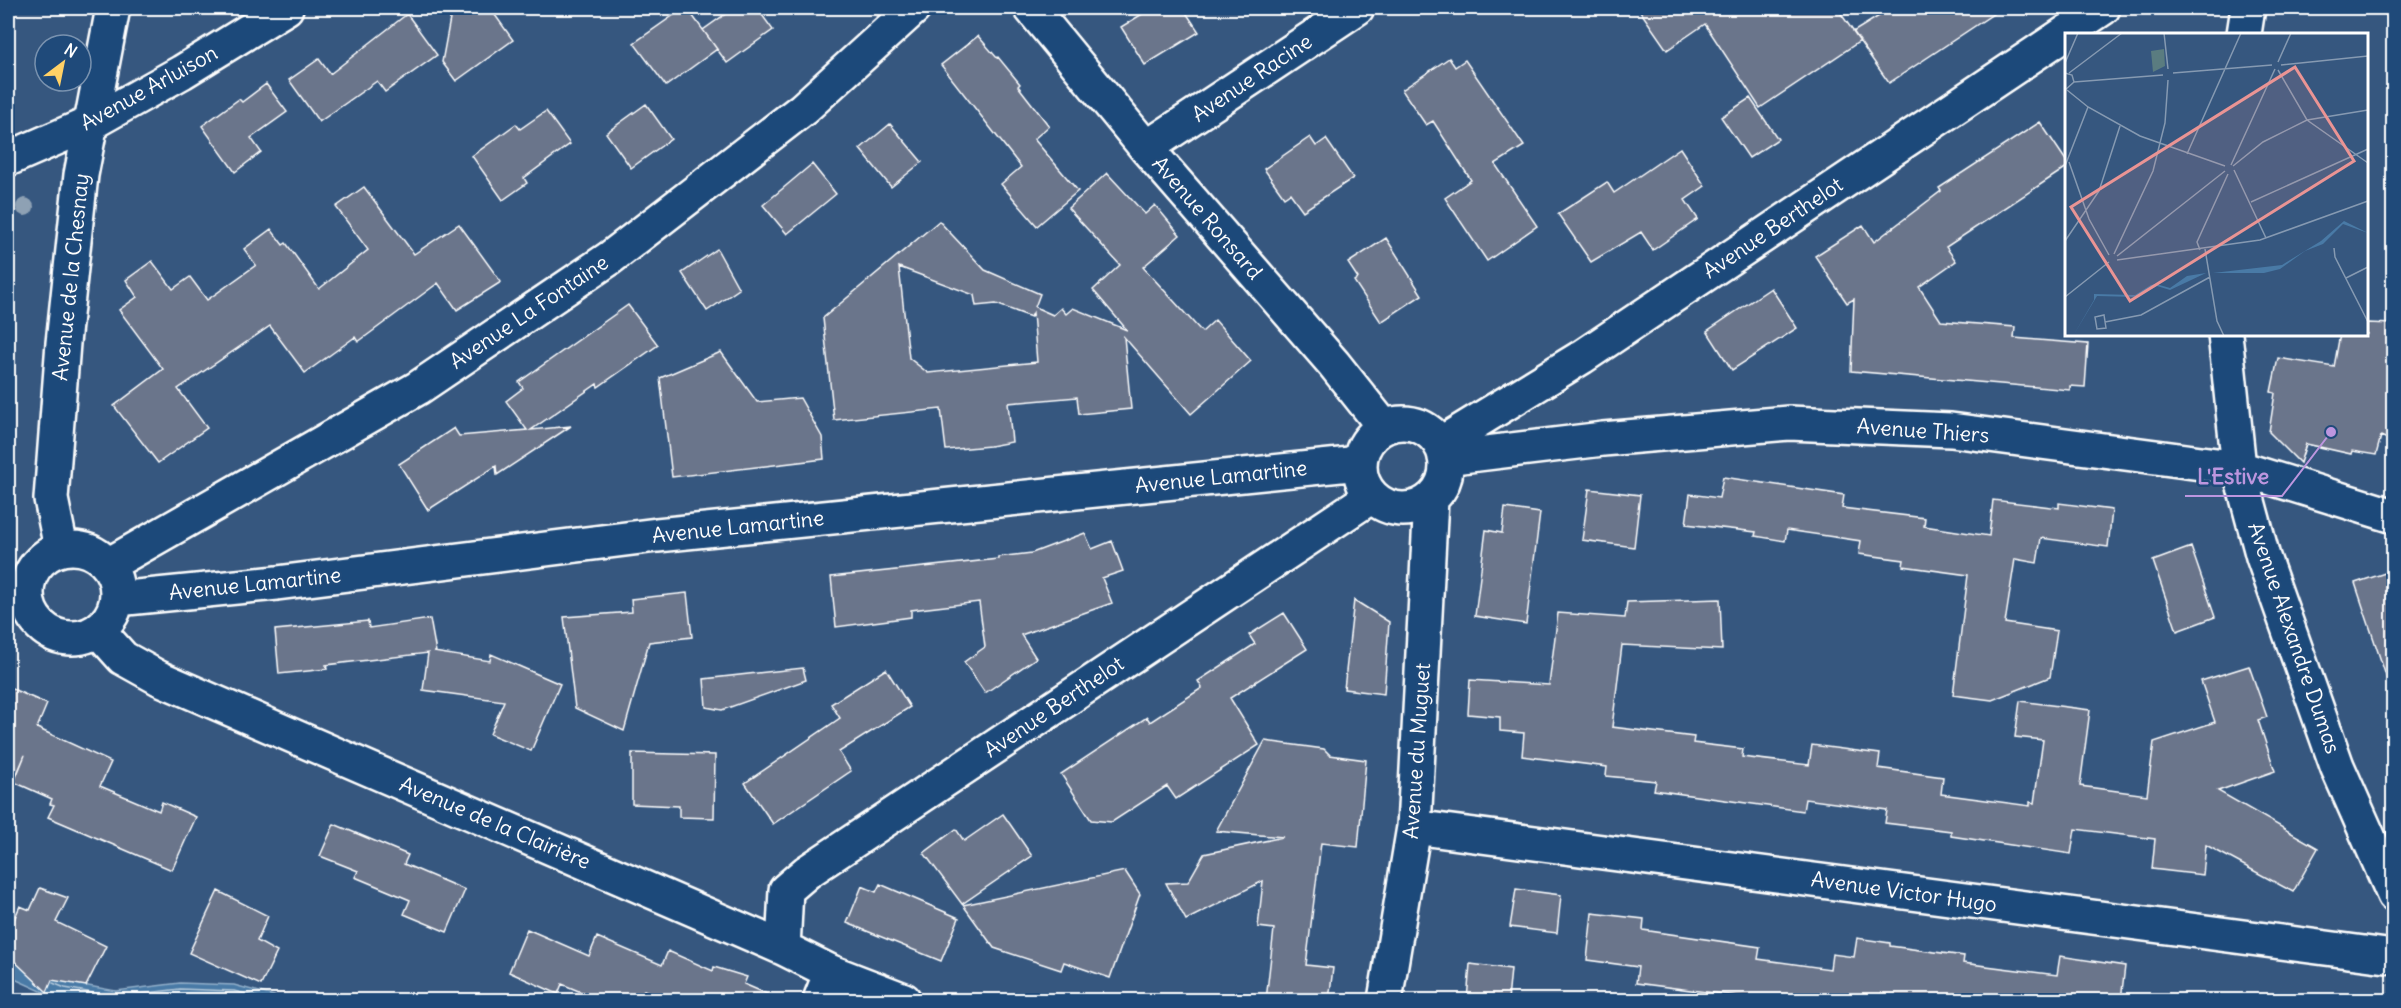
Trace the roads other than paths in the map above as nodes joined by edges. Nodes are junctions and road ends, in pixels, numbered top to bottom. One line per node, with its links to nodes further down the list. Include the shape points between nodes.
1 (113, 8): 11 (street, Avenue de la Chesnay)
2 (286, 8): 11 (street, Avenue Arluison)
3 (914, 8): 23 (street, Avenue La Fontaine, via 803,109 610,258 418,388)
4 (1030, 8): 12 (street, Avenue Ronsard)
5 (1358, 8): 12 (street, Avenue Racine)
6 (2103, 8): 9 (street, Avenue Berthelot)
7 (2248, 8): 10 (street)
8 (2065, 33): 16 (street, Avenue Berthelot)
9 (2066, 33)
10 (2244, 33)
11 (91, 123): 13 (street, Avenue Arluison); 22 (street, Avenue de la Chesnay, via 75,227 51,499)
12 (1146, 148): 15 (street, Avenue Ronsard, via 1334,364)
13 (8, 159)
14 (2225, 336): 18 (street, Avenue Alexandre Dumas)
15 (1384, 428): 16 (street, via 1402,424 1421,427 1432,434); 17 (street, via 1366,444)
16 (1442, 451): 18 (street, Avenue Thiers, via 1789,423 1951,430); 20 (street, via 1444,480)
17 (1360, 463): 19 (street, via 1361,478); 24 (street, Avenue Lamartine, via 657,535)
18 (2239, 468): 21 (street, Avenue Thiers); 28 (street, Avenue Alexandre Dumas, via 2263,557 2337,766)
19 (1372, 496): 20 (street, via 1382,504 1407,509); 29 (street, Avenue Berthelot, via 807,872 786,890)
20 (1431, 499): 27 (street, Avenue du Muguet)
21 (2394, 516)
22 (61, 548): 23 (street, via 87,550); 25 (street, via 38,563)
23 (108, 565): 24 (street, via 117,587)
24 (117, 599): 26 (street, via 114,612)
25 (17, 603): 26 (street, via 54,635 69,639)
26 (98, 630): 29 (street, Avenue de la Clairière, via 123,658 159,678)
27 (1414, 827): 30 (street, Avenue Victor Hugo); 33 (street, Avenue du Muguet)
28 (2394, 895)
29 (783, 948): 31 (street, Avenue de la Clairière)
30 (2394, 957)
31 (825, 986): 32 (street, Avenue de la Clairière)
32 (904, 1000)
33 (1385, 1000)

